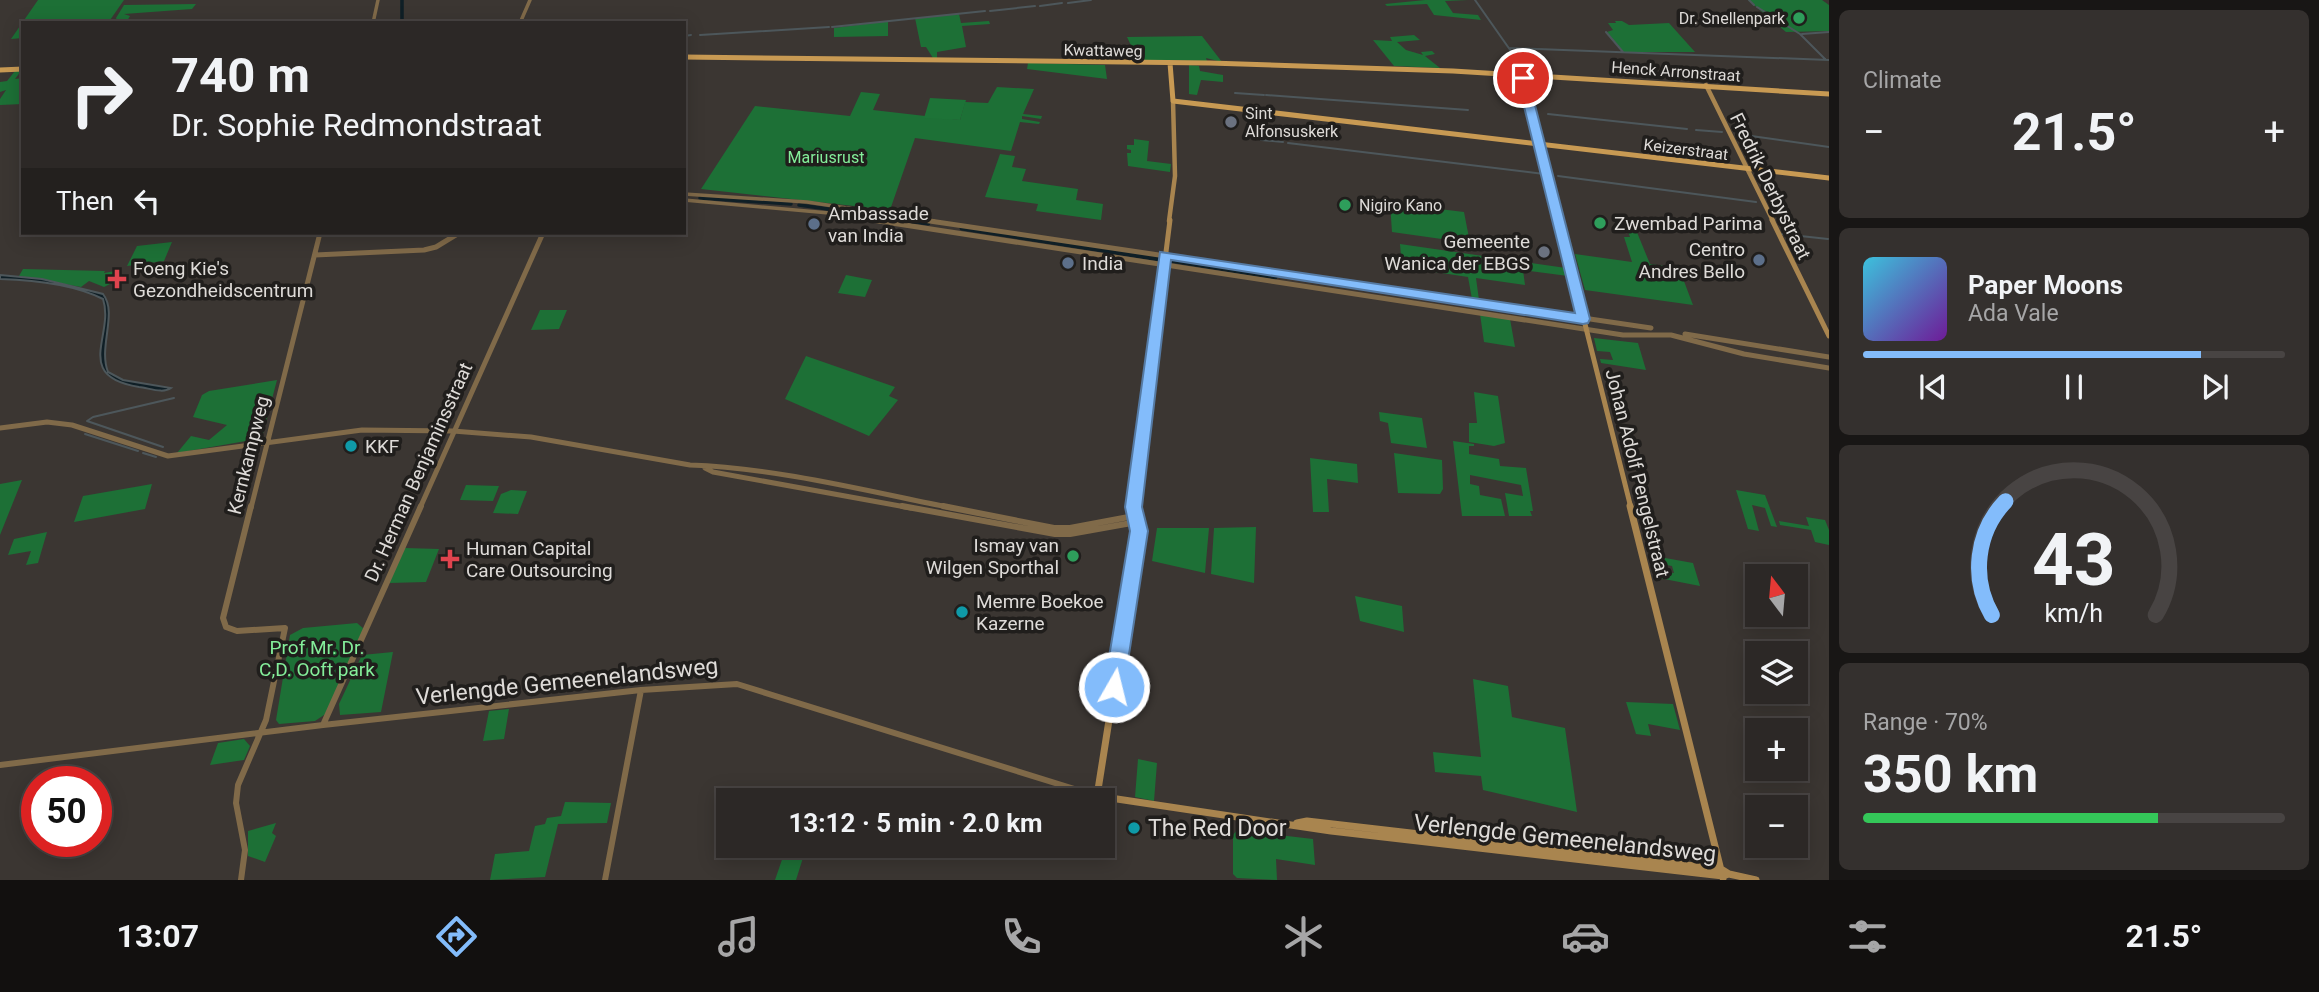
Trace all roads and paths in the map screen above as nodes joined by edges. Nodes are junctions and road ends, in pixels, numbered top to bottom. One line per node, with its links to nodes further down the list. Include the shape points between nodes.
1 (378, 0): 3 (street)
2 (530, 0): 4 (street)
3 (373, 21)
4 (521, 21)
5 (686, 57): 6 (main road, Kwattaweg)
6 (1153, 63): 7 (main road, Kwattaweg); 10 (main road)
7 (1170, 63): 10 (main road); 12 (main road, Kwattaweg)
8 (21, 69): 9 (main road)
9 (0, 70)
10 (1171, 70): 15 (main road)
11 (1540, 74): 12 (main road, Kwattaweg); 13 (main road, Henck Arronstraat)
12 (1522, 76): 16 (main road, Johan Adolf Pengelstraat)
13 (1706, 85): 14 (main road, Henck Arronstraat); 17 (main road, Fredrik Derbystraat)
14 (1829, 94)
15 (1173, 100): 16 (main road, Keizerstraat); 27 (main road, via 1175,176)
16 (1540, 144): 17 (main road, Keizerstraat); 34 (main road, Johan Adolf Pengelstraat)
17 (1746, 169): 18 (main road, Keizerstraat); 36 (main road, Fredrik Derbystraat)
18 (1829, 178)
19 (686, 194): 21 (street)
20 (686, 200): 22 (street)
21 (797, 201): 22 (street); 27 (street)
22 (793, 209): 27 (street)
23 (320, 235): 26 (street, Kernkampweg)
24 (457, 235): 26 (street, via 424,250)
25 (542, 235): 42 (street, Dr. Herman Benjaminsstraat)
26 (315, 255): 43 (street, Kernkampweg)
27 (1165, 259): 28 (street); 30 (street); 44 (main road)
28 (1320, 279): 29 (street); 30 (street)
29 (1329, 281): 31 (street); 32 (street)
30 (1320, 288): 31 (street)
31 (1329, 289): 33 (street)
32 (1507, 308): 33 (street); 34 (street)
33 (1518, 318): 34 (street)
34 (1584, 324): 35 (street); 35 (street, via 1623,335 1647,330); 52 (main road, Johan Adolf Pengelstraat)
35 (1687, 336): 37 (street); 38 (street)
36 (1829, 337)
37 (1737, 342): 38 (street); 39 (street)
38 (1742, 354): 40 (street)
39 (1829, 357)
40 (1829, 368)
41 (0, 428): 43 (street, via 47,422 72,425 168,456)
42 (453, 431): 43 (street, via 362,430); 44 (street, via 531,437 1055,534); 46 (street, Dr. Herman Benjaminsstraat)
43 (268, 442): 47 (street, Kernkampweg, via 224,622 237,631 285,628)
44 (1136, 519): 50 (main road, via 1139,531)
45 (641, 690): 46 (street, Verlengde Gemeenelandsweg); 49 (street, Verlengde Gemeenelandsweg, via 749,686); 54 (street)
46 (323, 725): 47 (street, Verlengde Gemeenelandsweg)
47 (261, 733): 48 (street, Verlengde Gemeenelandsweg); 53 (street, via 238,785 236,803 245,850)
48 (0, 765)
49 (1072, 788)
50 (1098, 788)
51 (1115, 799): 52 (main road, Verlengde Gemeenelandsweg, via 1485,850)
52 (1724, 875): 55 (main road, Verlengde Gemeenelandsweg)
53 (241, 880)
54 (605, 880)
55 (1756, 880)

